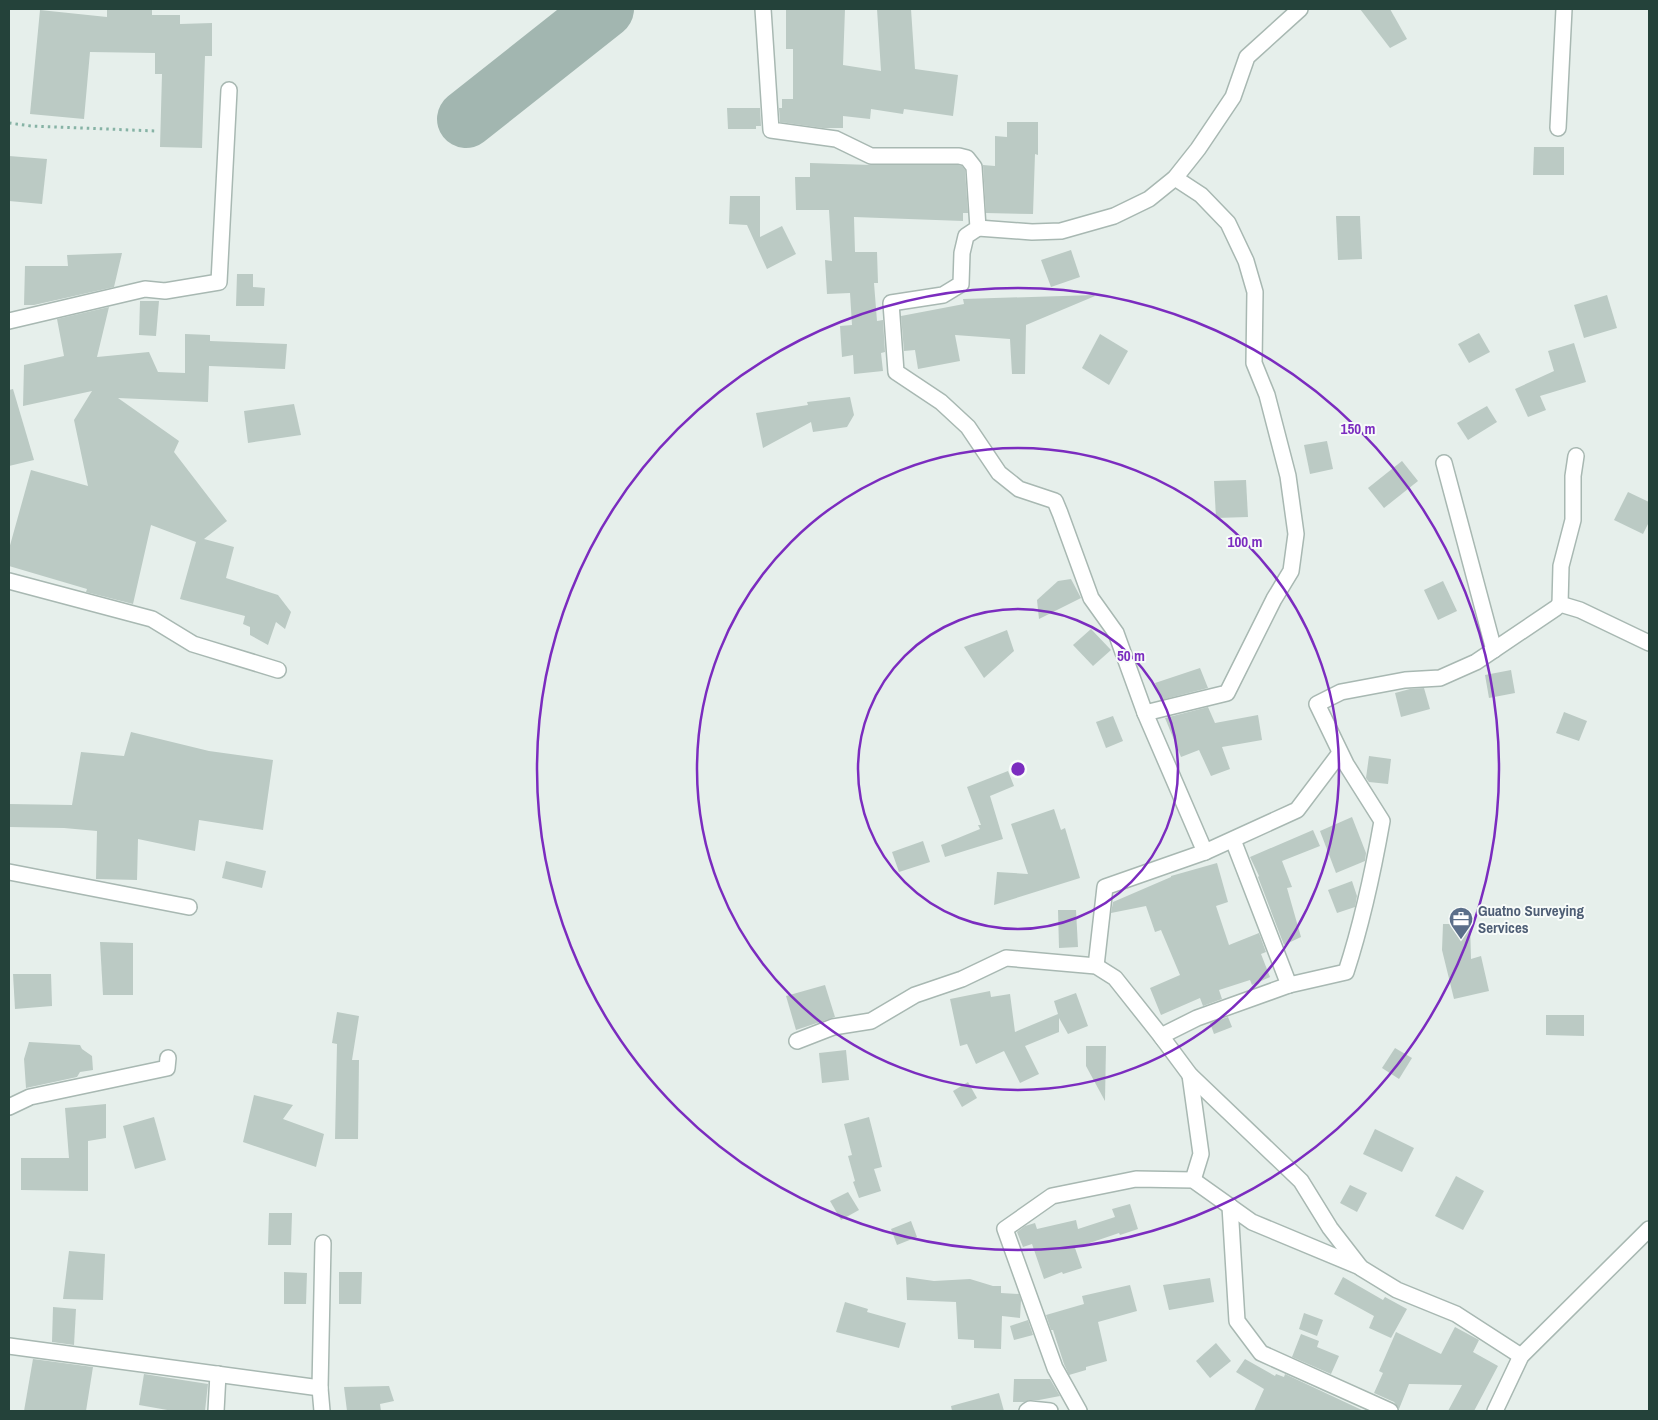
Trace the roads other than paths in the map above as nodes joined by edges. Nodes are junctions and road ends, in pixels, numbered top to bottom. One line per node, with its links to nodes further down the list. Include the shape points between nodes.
1 (763, 9): 7 (street, via 771,130 836,139 871,156 967,158 974,167)
2 (1300, 9): 6 (street, via 1247,57 1233,97)
3 (1564, 9): 5 (street)
4 (229, 90): 8 (street, via 219,282 165,292 145,289)
5 (1558, 128)
6 (1175, 178): 7 (street, via 1149,199 1114,216 1061,231); 16 (street, via 1201,195 1228,224 1246,261 1255,292 1254,363 1267,395 1288,476 1296,534 1291,570 1227,693)
7 (978, 228): 16 (street, via 966,236 961,284 943,295 891,304 896,372 941,402 968,427 999,473 1019,489 1055,502 1091,598 1116,633)
8 (9, 321)
9 (1576, 456): 12 (street, via 1573,520 1561,566)
10 (1444, 463): 14 (street)
11 (9, 581): 15 (street, via 152,620 193,644)
12 (1560, 604): 13 (street, via 1580,610); 14 (street)
13 (1649, 643)
14 (1494, 650): 17 (street, via 1440,678 1405,680 1341,692 1317,704)
15 (278, 670)
16 (1145, 713): 19 (street)
17 (1340, 753): 18 (street, via 1297,810); 23 (street, via 1382,821 1375,860 1346,972)
18 (1233, 840): 19 (street); 23 (street)
19 (1205, 852): 22 (street, via 1105,887)
20 (9, 872): 21 (street)
21 (189, 907)
22 (1096, 966): 24 (street, via 1006,958 962,979 915,995 871,1021 833,1027); 25 (street, via 1114,978)
23 (1289, 985): 25 (street, via 1197,1018 1161,1036)
24 (797, 1040)
25 (1165, 1041): 27 (street)
26 (168, 1058): 28 (street, via 167,1068 30,1097)
27 (1190, 1075): 29 (street, via 1201,1154); 33 (street, via 1301,1181 1330,1228)
28 (9, 1106)
29 (1193, 1180): 30 (street); 42 (street, via 1136,1180 1052,1196 1004,1229 1054,1368)
30 (1230, 1206): 33 (street, via 1252,1222); 43 (street, via 1237,1321 1261,1353)
31 (1649, 1230): 35 (street)
32 (323, 1243): 37 (street)
33 (1361, 1268): 35 (street, via 1397,1290 1456,1314)
34 (9, 1346): 36 (street)
35 (1521, 1356): 44 (street)
36 (218, 1374): 37 (street); 38 (street)
37 (320, 1388): 39 (street)
38 (216, 1411)
39 (322, 1411)
40 (1027, 1411): 41 (street)
41 (1050, 1411)
42 (1079, 1411)
43 (1390, 1411)
44 (1495, 1411)

